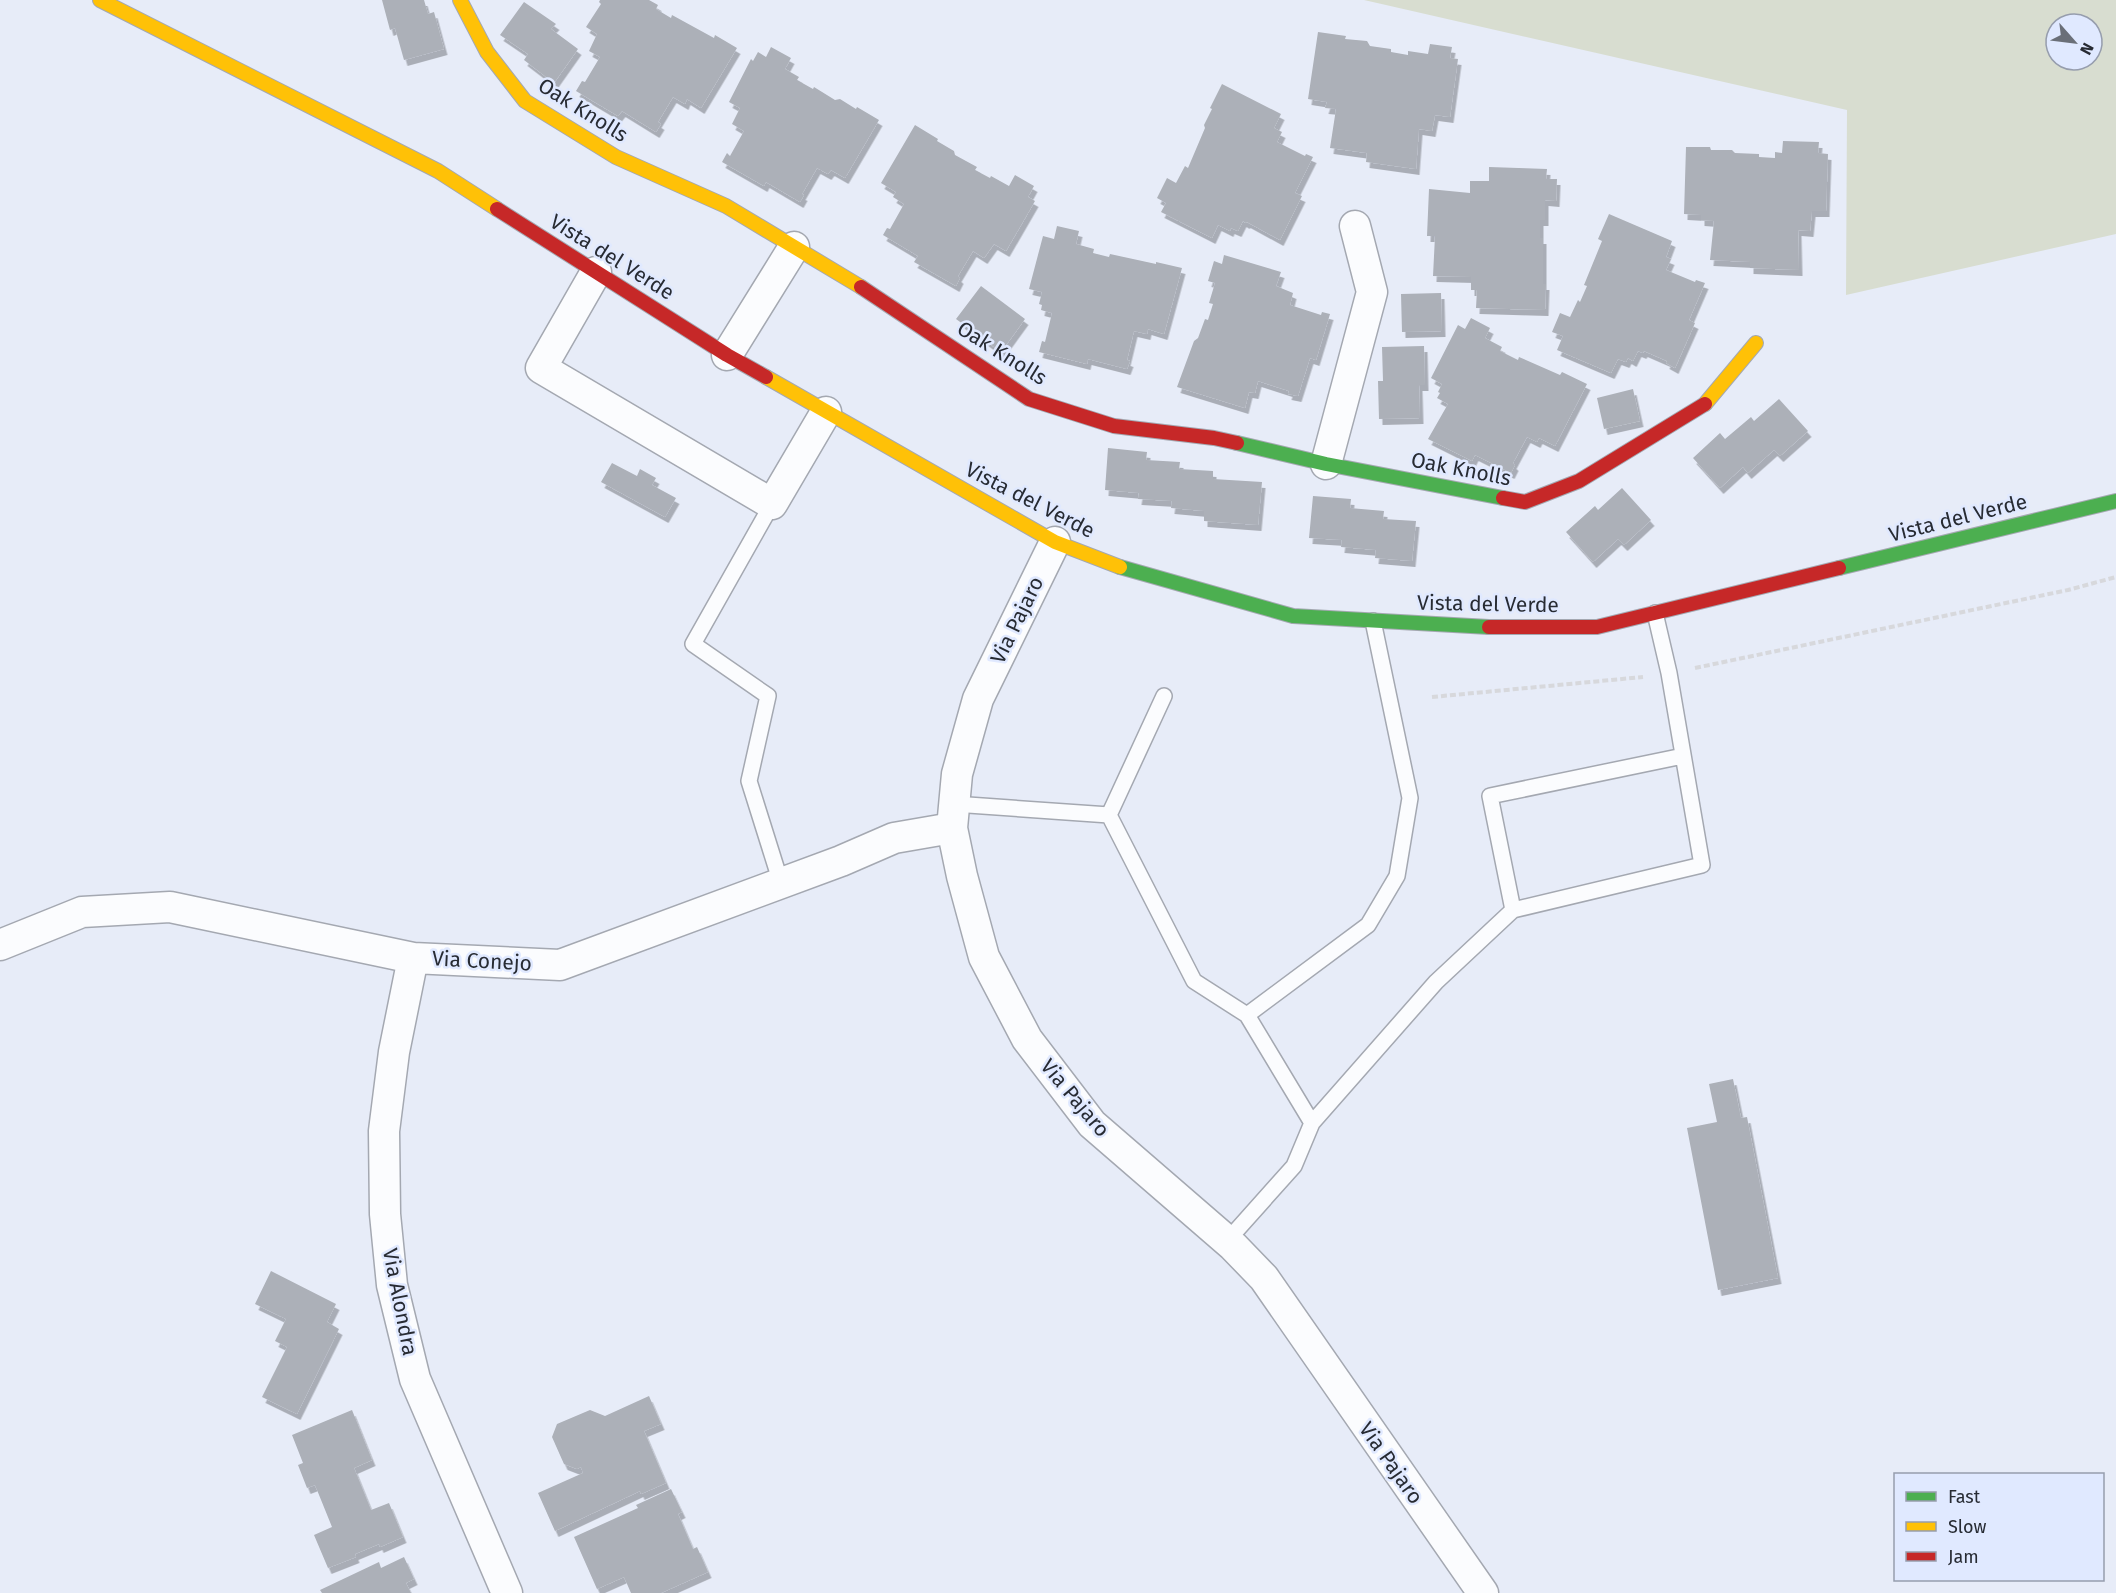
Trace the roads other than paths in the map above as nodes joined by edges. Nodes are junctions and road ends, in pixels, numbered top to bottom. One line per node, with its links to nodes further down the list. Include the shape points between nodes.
1 (100, 0): 5 (street, Vista del Verde, via 438,171)
2 (460, 0): 4 (street, Oak Knolls, via 487,52 525,101 616,157 726,206)
3 (1355, 226): 9 (street, via 1372,292)
4 (794, 247): 7 (street); 9 (street, Oak Knolls, via 853,281 1029,399 1114,426 1214,438)
5 (596, 272): 7 (street, Vista del Verde); 11 (street, via 541,368)
6 (1756, 343): 9 (street, Oak Knolls, via 1707,403 1579,481 1525,502)
7 (727, 355): 8 (street, Vista del Verde)
8 (826, 412): 11 (street); 12 (street, Vista del Verde)
9 (1326, 464)
10 (2116, 501): 13 (street, Vista del Verde)
11 (772, 504): 19 (lane, via 693,644 768,696 749,781)
12 (1055, 542): 14 (street, Vista del Verde, via 1128,570 1293,616); 18 (street, Via Pajaro, via 978,699 957,774)
13 (1655, 613): 14 (street, Vista del Verde, via 1597,627 1467,627); 16 (lane)
14 (1372, 621): 23 (lane, via 1410,798 1397,876 1368,925)
15 (1164, 696): 17 (lane)
16 (1683, 756): 20 (lane, via 1702,865); 20 (lane, via 1490,796)
17 (1109, 815): 18 (lane); 23 (lane, via 1194,981)
18 (953, 816): 19 (street, Via Conejo); 25 (street, Via Pajaro, via 962,876 984,957 1027,1039 1092,1124)
19 (781, 883): 22 (street, Via Conejo, via 560,965)
20 (1513, 910): 24 (lane, via 1436,982)
21 (0, 945): 22 (street, Via Conejo, via 82,912 170,907)
22 (413, 958): 26 (street, Via Alondra, via 394,1052 384,1131 385,1214 392,1285 416,1379)
23 (1246, 1015): 24 (lane)
24 (1312, 1123): 25 (lane, via 1294,1166)
25 (1227, 1241): 27 (street, Via Pajaro, via 1264,1278)
26 (507, 1593)
27 (1483, 1593)

